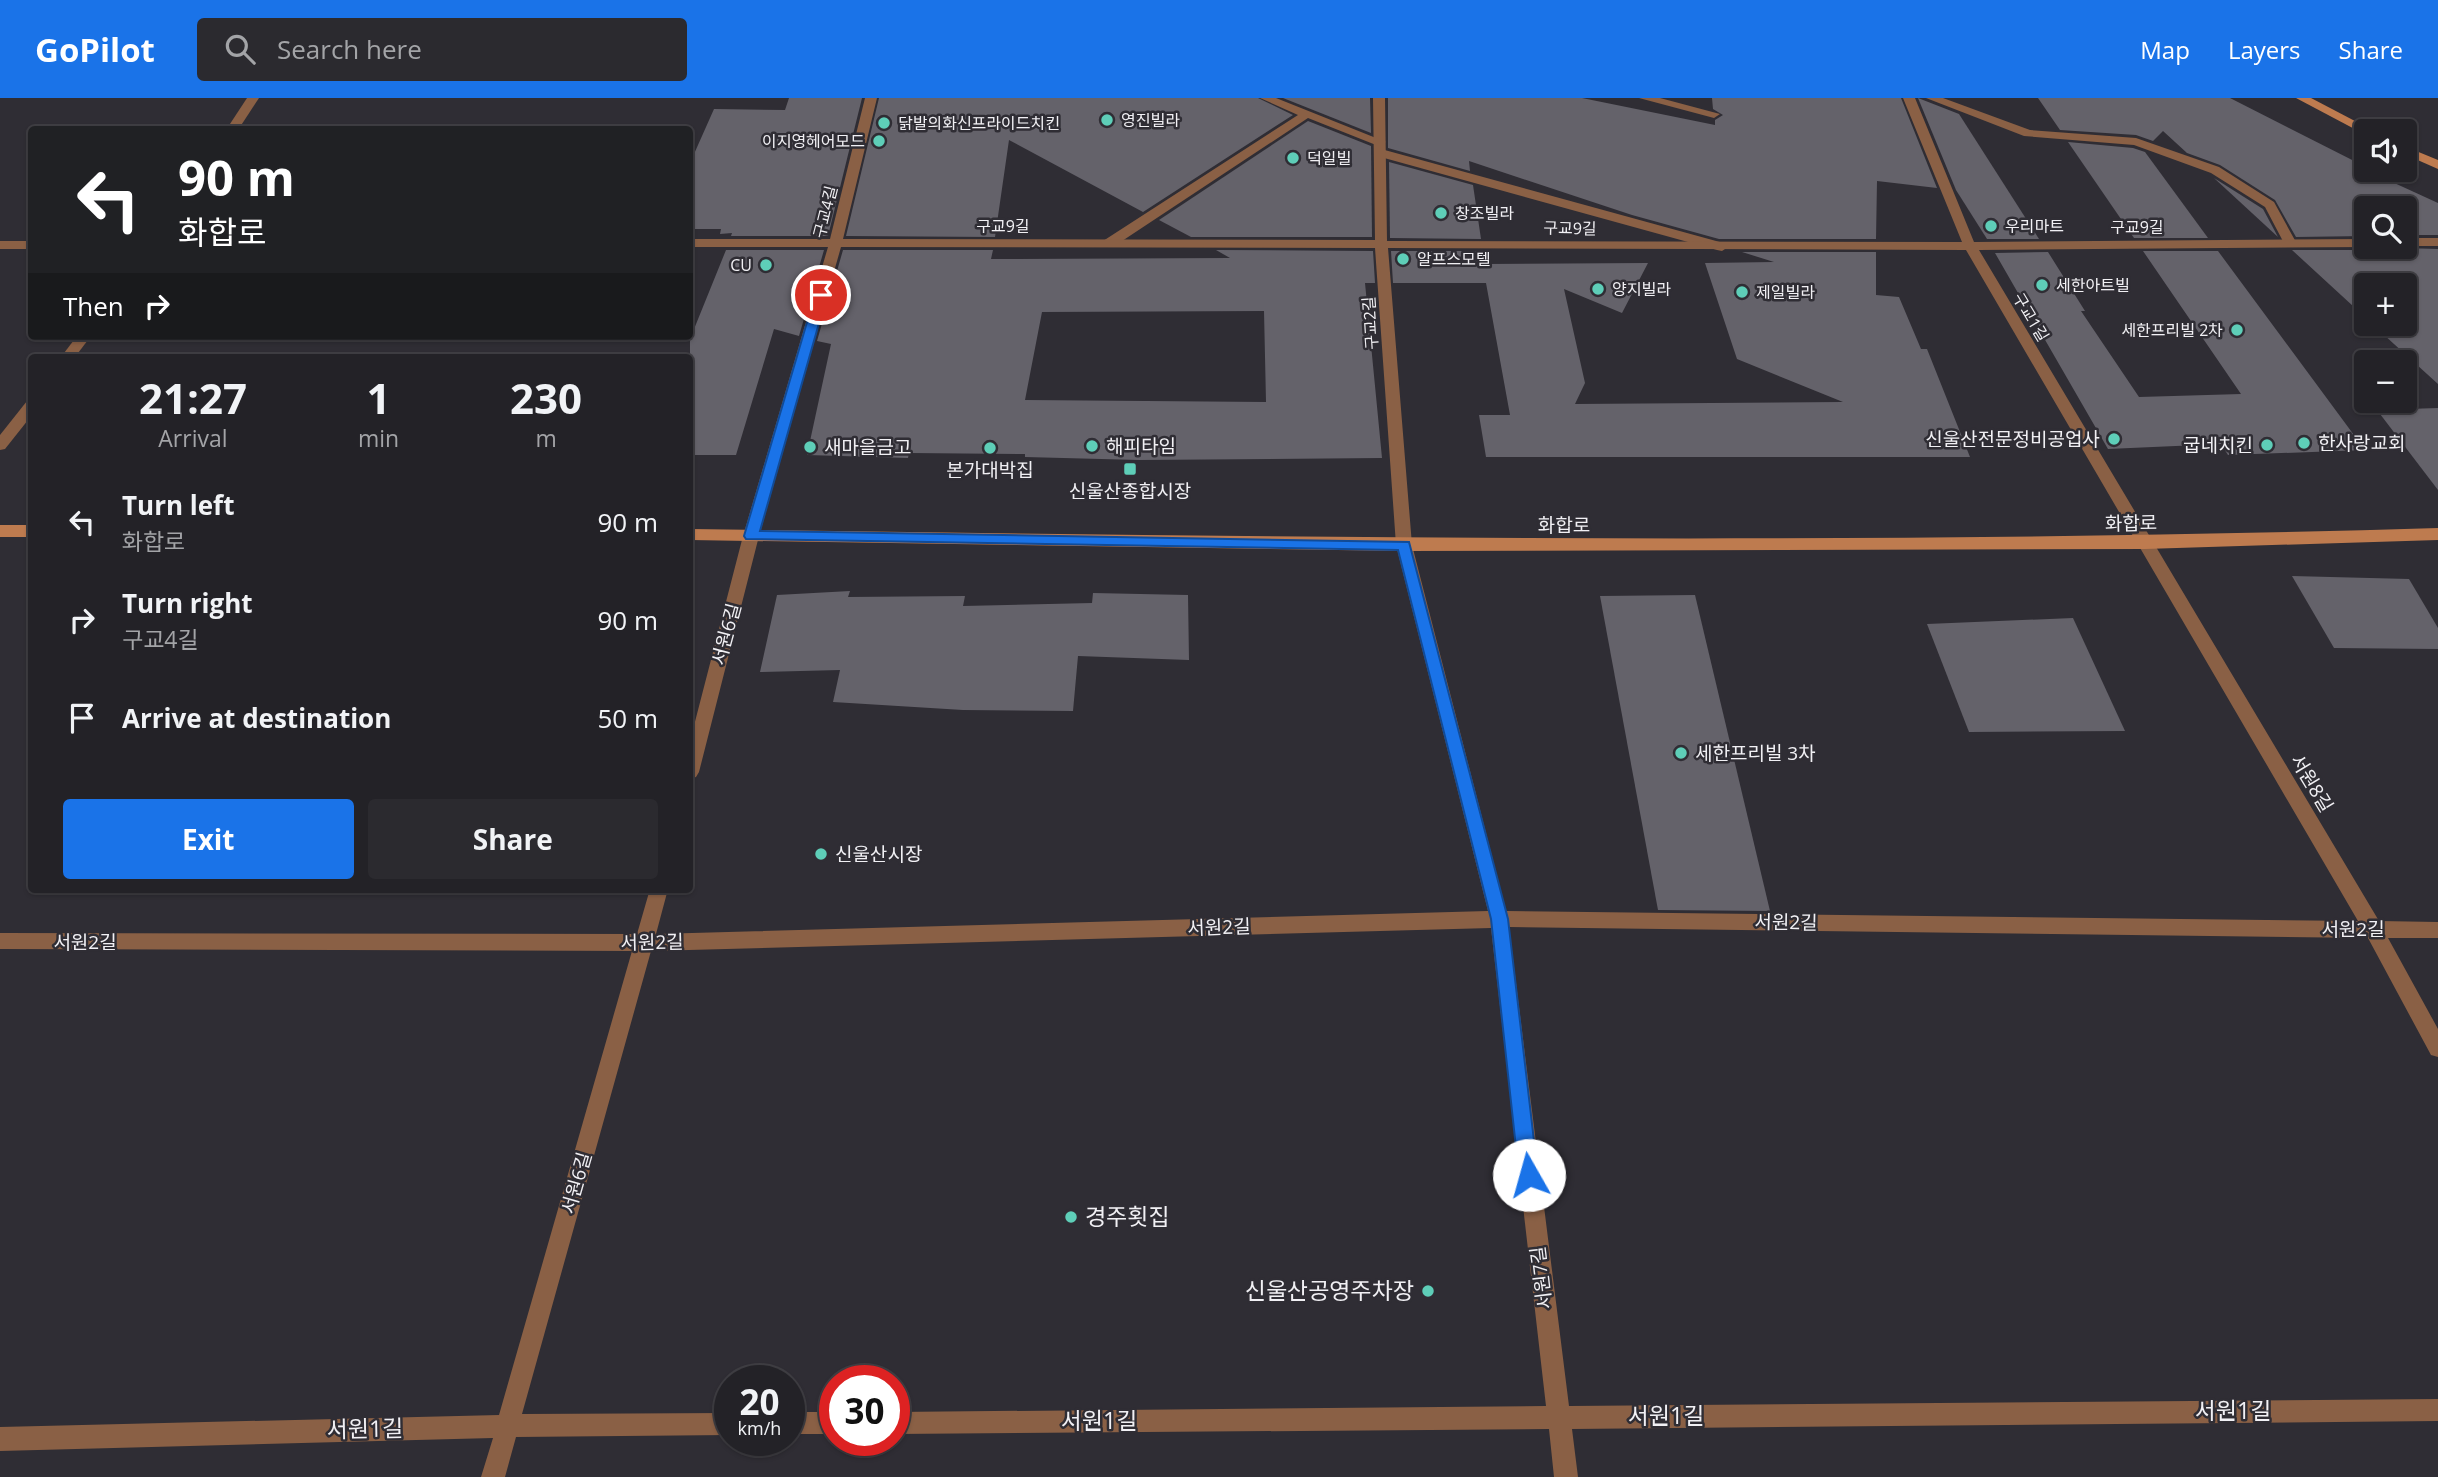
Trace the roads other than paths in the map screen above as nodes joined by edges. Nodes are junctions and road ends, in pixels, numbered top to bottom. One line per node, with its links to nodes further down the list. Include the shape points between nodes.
1 (253, 98): 12 (street)
2 (871, 98): 16 (street, 구교4길)
3 (1266, 98): 9 (street)
4 (1379, 98): 13 (street, 구교2길)
5 (1645, 98): 10 (street)
6 (1909, 98): 26 (street, 구교1길)
7 (1932, 98): 23 (street, via 2028,133 2136,142 2215,170 2270,205)
8 (2302, 98): 11 (main road)
9 (1307, 114): 13 (street); 22 (street)
10 (1714, 114)
11 (2354, 124)
12 (235, 126)
13 (1380, 147): 20 (street, 구교2길); 27 (street)
14 (2417, 156): 15 (main road)
15 (2438, 166)
16 (836, 242): 19 (street, 구교9길); 22 (street, 구교9길); 36 (street, 구교4길)
17 (2417, 242): 18 (street)
18 (2438, 242)
19 (693, 243)
20 (1381, 243): 22 (street, 구교9길); 27 (street, 구교9길); 38 (street, 구교2길)
21 (2354, 243): 23 (street, 구교9길)
22 (1108, 244)
23 (2291, 244): 26 (street, 구교9길)
24 (0, 245): 25 (street)
25 (28, 245)
26 (1969, 246): 27 (street, 구교9길); 37 (street, 구교1길)
27 (1721, 247)
28 (81, 340): 29 (street)
29 (70, 354)
30 (28, 409): 31 (street)
31 (0, 445)
32 (0, 531): 33 (main road)
33 (28, 531)
34 (2438, 534): 37 (main road, 화합로)
35 (693, 535): 36 (main road, 화합로)
36 (751, 536): 38 (main road, 화합로); 39 (street, 서원6길)
37 (2145, 543): 38 (main road, 화합로); 43 (street, 서원8길)
38 (1404, 545): 41 (street, 서원7길)
39 (693, 760)
40 (658, 893): 45 (street, 서원6길)
41 (1499, 919): 43 (street, 서원2길); 45 (street, 서원2길); 48 (street, 서원7길)
42 (2438, 929): 43 (street, 서원2길)
43 (2374, 930): 46 (street, 서원8길)
44 (0, 941): 45 (street, 서원2길)
45 (645, 943): 51 (street, 서원6길)
46 (2438, 1048)
47 (2438, 1409): 48 (street, 서원1길)
48 (1558, 1417): 49 (street, 서원1길); 54 (street, 서원7길)
49 (910, 1423)
50 (714, 1424): 51 (street, 서원1길)
51 (506, 1426): 52 (street, 서원1길); 53 (street, 서원6길)
52 (0, 1439)
53 (493, 1477)
54 (1566, 1477)

